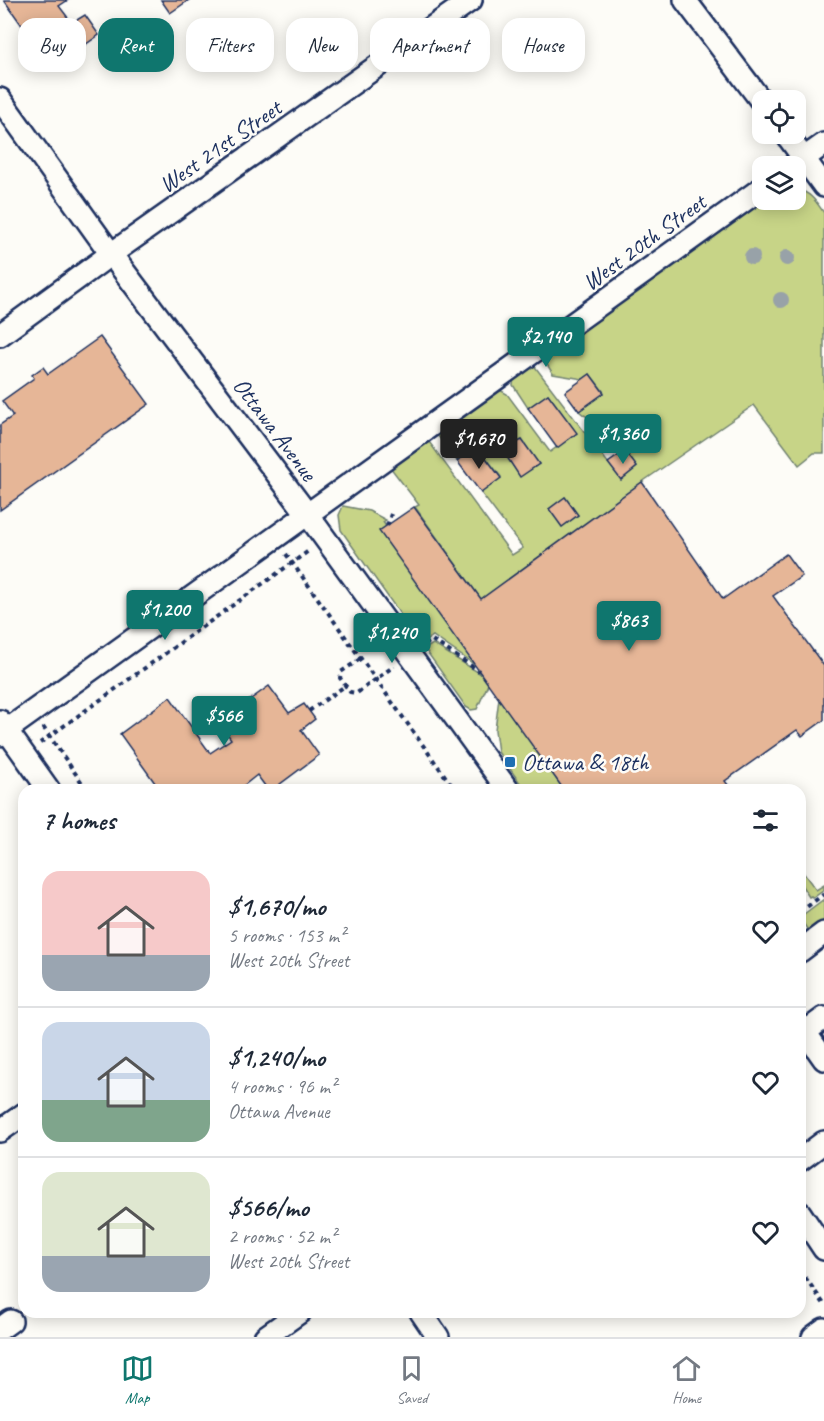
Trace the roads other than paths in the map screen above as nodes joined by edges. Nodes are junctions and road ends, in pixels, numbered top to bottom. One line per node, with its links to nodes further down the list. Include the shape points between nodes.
1 (471, 0): 10 (street, West 21st Street)
2 (685, 0): 3 (street)
3 (753, 90)
4 (0, 99): 10 (street, Ottawa Avenue)
5 (824, 144): 6 (street)
6 (806, 156)
7 (806, 169): 8 (street)
8 (824, 186)
9 (752, 195): 12 (street, West 20th Street)
10 (111, 254): 11 (street, West 21st Street); 12 (street, Ottawa Avenue)
11 (0, 335)
12 (308, 515): 13 (street, West 20th Street, via 32,712); 15 (street, Ottawa Avenue)
13 (2, 729): 14 (street)
14 (45, 784)
15 (504, 784)
16 (824, 933): 17 (street)
17 (806, 946)
18 (824, 1018): 19 (street)
19 (806, 1027)
20 (806, 1034): 21 (street)
21 (824, 1059)
22 (18, 1118): 23 (street)
23 (0, 1131)
24 (824, 1142): 25 (street)
25 (806, 1156)
26 (806, 1222): 27 (street)
27 (824, 1250)
28 (292, 1318): 31 (street)
29 (424, 1318): 32 (street)
30 (824, 1329): 33 (street)
31 (266, 1337)
32 (438, 1337)
33 (813, 1337)

